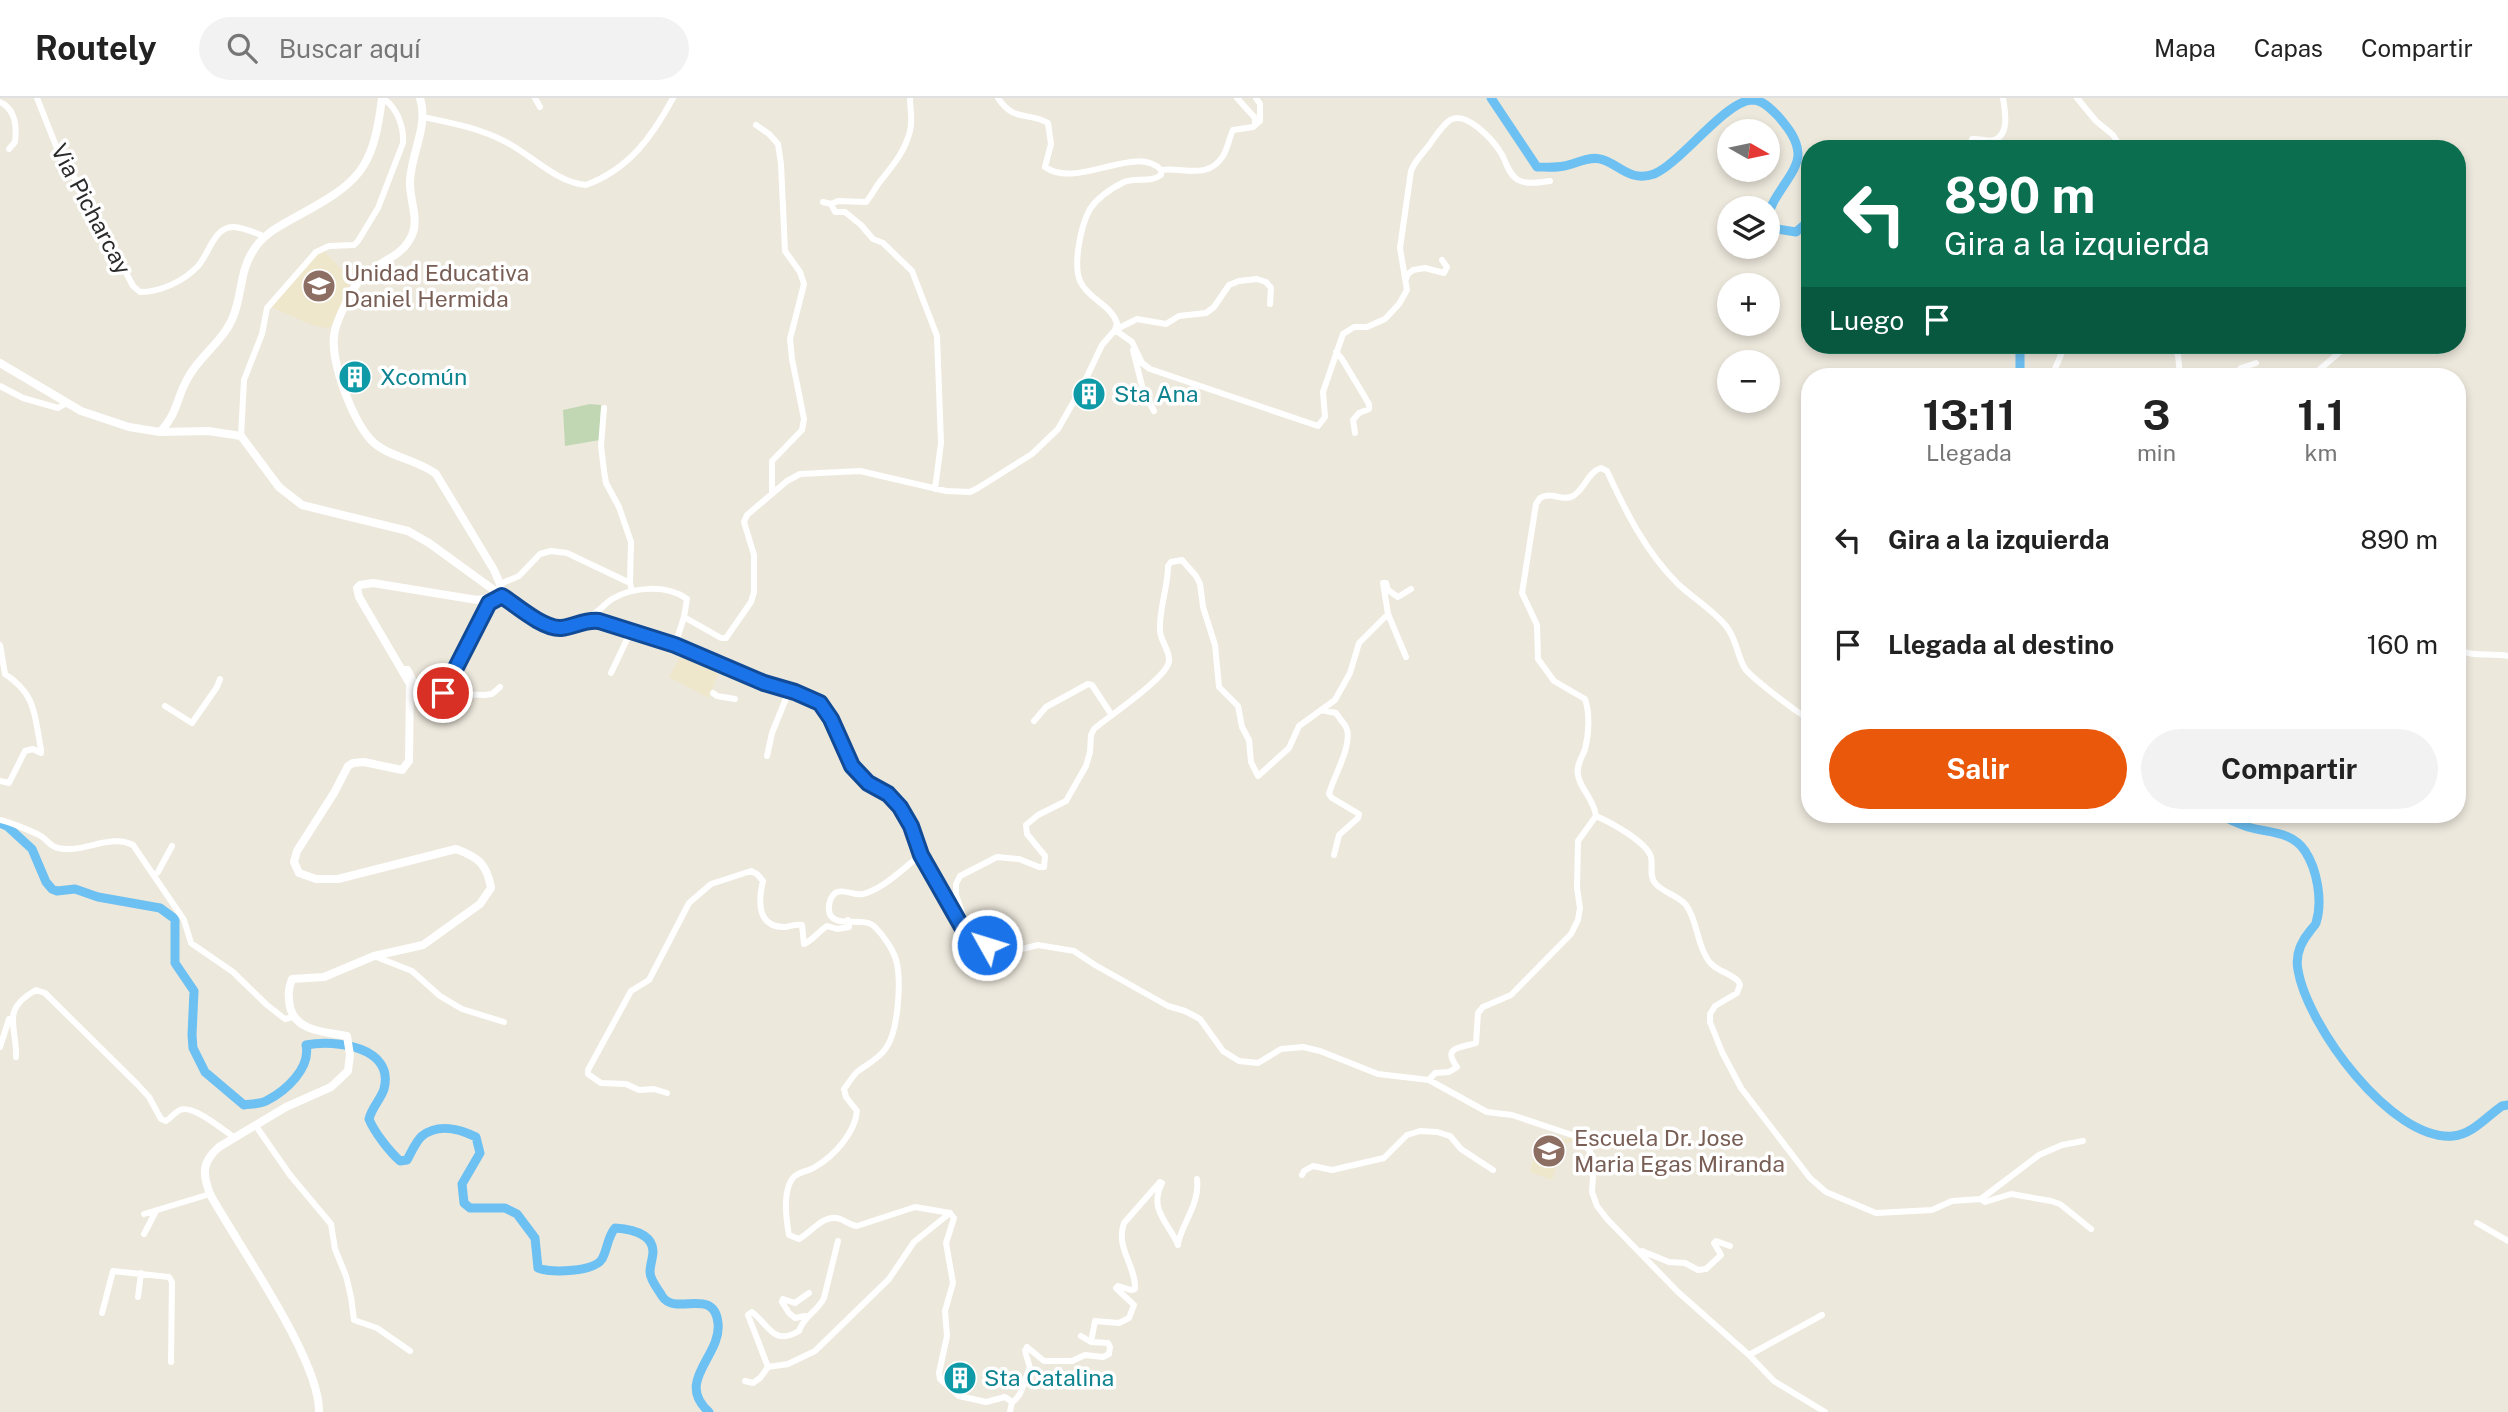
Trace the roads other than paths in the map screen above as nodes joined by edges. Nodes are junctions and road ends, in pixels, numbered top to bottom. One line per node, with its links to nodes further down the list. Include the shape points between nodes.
1 (37, 98): 26 (street, Via Picharcay, via 60,156 133,286 141,292 157,291 190,273 224,229 233,227)
2 (383, 98): 26 (street, via 372,152 364,168 339,192); 44 (street, via 396,113 403,135 377,208 354,245 329,246 316,252 267,308 244,380)
3 (420, 98): 14 (street)
4 (535, 98): 13 (street)
5 (673, 98): 14 (street, via 643,146 610,173 586,185 552,173 493,136)
6 (910, 98): 25 (street, via 910,130 895,166 866,202)
7 (998, 98): 22 (street, via 1013,114 1048,123 1051,144 1045,167 1051,172 1086,172 1135,162 1151,163)
8 (1237, 98): 16 (street, via 1255,118)
9 (1256, 98): 16 (street, via 1261,113)
10 (2003, 98): 18 (street, via 2005,128)
11 (2077, 98): 20 (street)
12 (0, 102): 21 (street, via 7,105 15,121 15,142)
13 (540, 107)
14 (423, 117): 47 (street, via 410,179 415,217 412,235 400,251 359,280 333,336 335,355 363,429 375,444 436,474)
15 (756, 125): 46 (street, via 778,144 785,251 804,284 790,339 804,419 802,430 772,461)
16 (1255, 125): 22 (street, via 1233,130 1223,155 1210,169)
17 (1972, 140): 19 (street)
18 (1991, 140)
19 (1991, 140)
20 (2116, 140)
21 (9, 149)
22 (1161, 170): 30 (street, via 1158,178 1125,182 1098,199 1080,239 1079,278 1115,316)
23 (1550, 181): 28 (street, via 1517,180 1500,151 1476,126 1468,120 1450,120 1415,160 1411,171 1400,248)
24 (822, 202): 25 (street)
25 (831, 204): 45 (street, via 835,212 845,212 912,271 937,336 941,443)
26 (264, 236): 42 (street, via 248,258 234,316 190,373 175,414)
27 (1442, 260): 28 (street, via 1447,267 1444,273 1418,268)
28 (1405, 281): 32 (street, via 1404,296 1385,319 1347,330)
29 (1270, 304): 30 (street, via 1269,284 1257,279 1239,281 1229,285 1206,313 1179,316 1166,324 1137,319)
30 (1115, 330): 31 (street); 45 (street, via 1102,345 1058,429 1032,454 971,492)
31 (1132, 342): 32 (street, via 1150,369 1318,426 1325,417 1323,392); 41 (street, via 1143,390)
32 (1336, 352): 43 (street, via 1368,399 1369,409 1353,420)
33 (2338, 354): 37 (street)
34 (0, 363): 39 (street)
35 (2256, 363): 36 (street)
36 (2241, 368)
37 (2321, 368)
38 (0, 386): 39 (street, via 58,408)
39 (67, 403): 42 (street, via 129,427)
40 (604, 408): 48 (street, via 604,471 631,542)
41 (1154, 411)
42 (160, 432): 44 (street)
43 (1355, 433)
44 (242, 436): 50 (street, via 279,487 302,505 408,531)
45 (935, 489): 46 (street, via 873,473 816,472 794,476)
46 (772, 494): 52 (street, via 744,522 754,555 754,592 743,615 726,638)
47 (500, 584): 48 (street, via 519,576 540,554 551,551 567,553); 50 (street)
48 (631, 587): 52 (street, via 684,596); 53 (street)
49 (1411, 589): 51 (street, via 1398,597 1383,583)
50 (502, 596): 53 (street, via 556,628); 60 (street, via 477,600 360,584 359,597); 65 (street, via 489,603)
51 (1388, 614): 59 (street); 69 (street, via 1359,643 1350,674 1335,700)
52 (684, 617): 56 (street)
53 (580, 622): 54 (street, via 599,621)
54 (631, 631): 56 (street); 61 (street)
55 (0, 645): 74 (street, via 5,674 16,681 34,708 41,749 25,751 9,783)
56 (675, 645): 64 (street)
57 (2466, 652): 58 (street)
58 (2508, 656)
59 (1406, 657)
60 (403, 669): 65 (street, via 408,669 419,691); 83 (street, via 410,684 409,761 402,770 364,762 348,766 294,862 299,873 338,879 456,849 474,855 488,872 491,888 480,904 423,945)
61 (611, 673)
62 (220, 679): 68 (street, via 192,723)
63 (500, 687): 65 (street, via 484,695)
64 (789, 691): 73 (street); 78 (street, via 825,707 852,766 896,801)
65 (443, 693)
66 (713, 693): 67 (street)
67 (735, 699)
68 (165, 706)
69 (1320, 710): 70 (street, via 1299,726 1289,748 1261,775 1256,774 1238,706 1219,687 1215,645 1200,584 1177,559 1168,566 1160,626 1167,666 1156,681); 79 (street, via 1336,713 1347,728 1329,794 1359,814 1339,835)
70 (1111, 714): 72 (street, via 1088,684 1046,707); 82 (street, via 1094,729 1086,766 1066,801 1026,825 1027,834 1045,856 1044,867 997,857 960,876 956,895 966,923)
71 (1801, 714): 75 (street, via 1746,670 1724,623 1676,582 1645,546 1607,471 1597,469 1575,495 1566,499 1545,495 1536,504 1522,593 1537,625 1538,659 1554,681 1585,699 1588,708 1587,740 1578,762 1578,777)
72 (1034, 721)
73 (767, 756)
74 (0, 781)
75 (1596, 816): 89 (street, via 1578,841 1580,908 1571,934 1511,995 1483,1007 1476,1020 1476,1043 1458,1046 1451,1057 1457,1067 1435,1073); 98 (street, via 1647,850 1655,884 1687,907 1707,960 1738,981 1737,993 1711,1012 1713,1028 1741,1088 1814,1182 1826,1192 1876,1213 1932,1210)
76 (0, 820): 80 (street, via 40,836 55,848 125,841)
77 (172, 846): 80 (street)
78 (921, 855): 81 (street, via 870,892 836,892 830,915 837,921); 82 (street)
79 (1334, 855)
80 (155, 875): 84 (street, via 184,920 191,943 233,972 285,1019)
81 (848, 920): 90 (street, via 849,927 827,926 804,944 802,925 783,927 762,916 763,881 751,872 710,884 689,903 649,980 631,991 589,1070 601,1083); 100 (street, via 874,926 891,949 897,964 898,1009 888,1046 844,1089 857,1111 854,1129 815,1168 793,1178 787,1187 789,1235 799,1239 832,1218 856,1226 915,1208)
82 (962, 927): 89 (street, via 992,947 1038,945 1074,951 1168,1006 1200,1019 1223,1051 1239,1061 1258,1063 1281,1049 1303,1047 1378,1074)
83 (374, 956): 84 (street, via 324,977 292,979 287,992); 86 (street, via 412,971 454,1005)
84 (293, 1017): 91 (street, via 306,1028 347,1036 348,1071 331,1087)
85 (10, 1018): 87 (street); 88 (street); 92 (street, via 24,996 37,990 45,993 149,1097 161,1119 166,1121 178,1111 198,1112)
86 (504, 1022)
87 (0, 1047)
88 (16, 1057)
89 (1429, 1080): 108 (street, via 1487,1112 1512,1115 1575,1136 1594,1160 1592,1192 1597,1206)
90 (667, 1093)
91 (256, 1126): 92 (street); 117 (street, via 331,1224 354,1320 377,1328)
92 (234, 1138): 97 (street, via 206,1161 203,1170)
93 (2083, 1141): 98 (street, via 2039,1155)
94 (1493, 1170): 95 (street, via 1450,1136 1420,1131 1407,1135 1384,1158 1332,1170 1313,1166)
95 (1302, 1175)
96 (1197, 1180): 116 (street, via 1199,1193 1178,1245 1162,1221 1157,1193 1160,1182 1124,1223 1121,1242 1136,1281 1135,1289 1116,1288 1133,1305 1129,1318 1119,1324 1095,1321)
97 (209, 1194): 99 (street); 123 (street, via 290,1330 315,1382)
98 (1980, 1199): 103 (street, via 1985,1202 2011,1194 2051,1201)
99 (158, 1209): 101 (street); 104 (street)
100 (950, 1213): 120 (street, via 914,1242 889,1279 815,1351 788,1364); 122 (street, via 954,1218 946,1249 953,1283 940,1379 959,1396 986,1402 1005,1397)
101 (144, 1214)
102 (2477, 1223): 106 (street)
103 (2091, 1229)
104 (144, 1234)
105 (838, 1241): 114 (street, via 824,1298)
106 (2508, 1241)
107 (1730, 1246): 108 (street, via 1714,1243 1721,1255 1706,1269 1698,1270)
108 (1634, 1248): 118 (street)
109 (141, 1273): 111 (street); 112 (street, via 113,1270); 119 (street, via 169,1277 172,1282)
110 (809, 1293): 114 (street, via 796,1303 782,1302 795,1318)
111 (138, 1297)
112 (102, 1313)
113 (1822, 1315): 118 (street)
114 (805, 1316): 120 (street, via 799,1331 784,1337 777,1336 752,1311 748,1315)
115 (1081, 1336): 116 (street)
116 (1091, 1342): 122 (street, via 1108,1343 1109,1354 1044,1361 1027,1348 1030,1368 1021,1393)
117 (410, 1351)
118 (1749, 1355): 125 (street, via 1774,1381)
119 (171, 1362)
120 (768, 1367): 121 (street, via 753,1383)
121 (745, 1381)
122 (1012, 1402): 124 (street)
123 (319, 1412)
124 (1010, 1412)
125 (1825, 1412)

